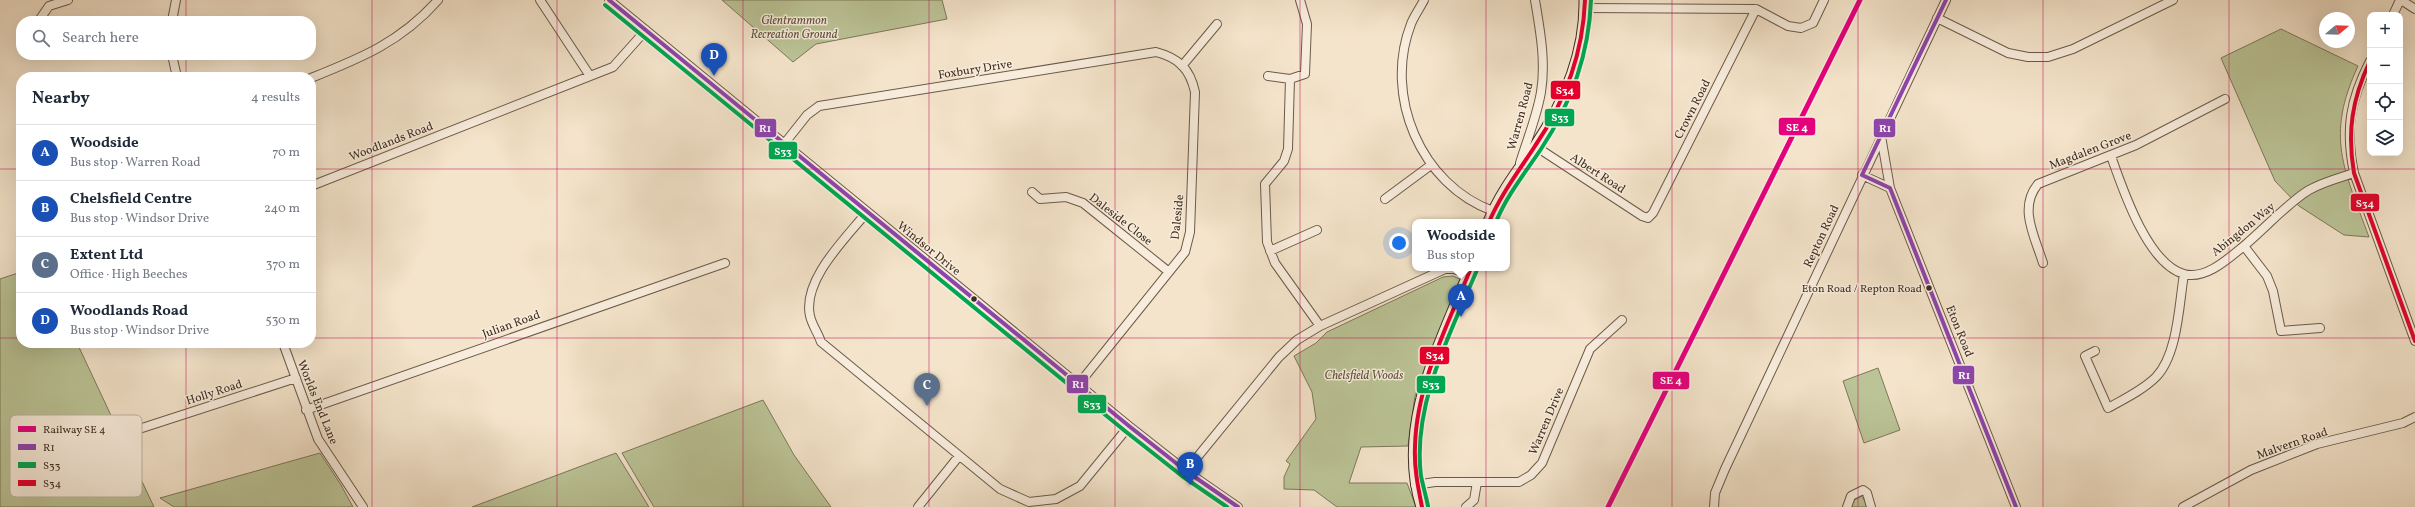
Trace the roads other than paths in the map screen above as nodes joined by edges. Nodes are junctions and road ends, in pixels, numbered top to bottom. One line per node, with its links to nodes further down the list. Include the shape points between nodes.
1 (68, 0): 17 (street, via 49,6)
2 (176, 0): 18 (street)
3 (438, 0): 26 (street, via 409,28 381,48)
4 (540, 0): 27 (street)
5 (609, 0): 21 (street, Windsor Drive)
6 (1300, 0): 29 (street, via 1307,24 1305,74)
7 (1424, 0): 35 (street, via 1411,24 1403,58 1402,90 1417,142)
8 (1535, 0): 36 (street, Warren Road, via 1544,72 1541,93)
9 (1824, 0): 14 (street, via 1812,23 1801,28 1788,26)
10 (1946, 0): 19 (street, Repton Road)
11 (2173, 0): 19 (street, via 2073,49 2048,57 2028,57 2008,52)
12 (2400, 0): 15 (street); 16 (street)
13 (1585, 4): 14 (street); 33 (street, Warren Road, via 1580,49 1568,87)
14 (1756, 9): 45 (street, Crown Road, via 1657,206)
15 (2415, 9)
16 (2394, 12)
17 (42, 16)
18 (173, 16)
19 (1937, 18): 31 (street, Repton Road)
20 (1216, 24): 23 (street)
21 (646, 30): 27 (street, Woodlands Road, via 613,67); 32 (street, Windsor Drive)
22 (173, 60): 25 (street)
23 (1182, 66): 32 (street, Foxbury Drive, via 1170,56 1156,52 818,106 807,114); 54 (street, Daleside, via 1191,76 1195,92 1190,232 1185,252)
24 (2367, 67): 37 (street, via 2358,84 2351,109 2349,132)
25 (176, 72)
26 (316, 76)
27 (590, 76): 39 (street, Woodlands Road)
28 (1268, 76): 29 (street)
29 (1290, 79): 49 (street, via 1288,149 1284,162 1275,169 1265,184 1267,242)
30 (2225, 99): 34 (street, Magdalen Grove)
31 (1881, 136): 38 (street, Repton Road); 40 (street, Eton Road)
32 (784, 144): 44 (street, Windsor Drive)
33 (1535, 146): 36 (street, Warren Road); 45 (street, Albert Road)
34 (2111, 156): 51 (street, Magdalen Grove, via 2048,179 2038,184 2030,193 2027,207); 55 (street, via 2139,226 2155,251 2169,265)
35 (1431, 165): 42 (street); 43 (street, via 1451,188 1477,205)
36 (1519, 168): 43 (street, Warren Road)
37 (2354, 173): 48 (street, Abingdon Way, via 2308,191); 59 (street)
38 (1862, 175): 40 (street); 77 (street, Repton Road, via 1725,469 1715,493)
39 (316, 184)
40 (1890, 188): 80 (street, Eton Road)
41 (1032, 192): 54 (street, Daleside Close, via 1040,199 1066,197 1083,203)
42 (1385, 199)
43 (1493, 211): 46 (street, Warren Road)
44 (867, 212): 63 (street, Windsor Drive); 68 (street, via 821,269 812,291 810,315 822,342)
45 (1648, 218)
46 (1490, 219)
47 (1318, 230): 49 (street)
48 (2244, 246): 55 (street, Abingdon Way, via 2208,271); 58 (street, via 2267,276 2273,291 2281,331)
49 (1270, 251): 57 (street, via 1275,263)
50 (725, 263): 64 (street, Julian Road)
51 (2043, 263)
52 (1441, 271): 57 (street)
53 (1470, 271): 71 (street, via 1421,397 1413,443)
54 (1169, 272): 63 (street, Daleside)
55 (2184, 274): 61 (street, via 2173,342 2167,362 2153,380 2108,408 2085,356)
56 (1622, 320): 70 (street, Warren Drive, via 1590,349 1542,463 1532,475 1519,482)
57 (1320, 326): 69 (street, via 1297,340 1279,357)
58 (2320, 328)
59 (2415, 341)
60 (285, 348): 62 (street, Worlds End Lane)
61 (2094, 351)
62 (296, 378): 64 (street, Worlds End Lane); 67 (street, Holly Road)
63 (1078, 385): 66 (street, Windsor Drive)
64 (306, 410): 72 (street, Worlds End Lane, via 321,446)
65 (2415, 417): 81 (street, Malvern Road, via 2403,423 2317,444 2258,467)
66 (1129, 426): 68 (street, via 1080,486 1056,499 1029,502 1000,489); 69 (street, Windsor Drive)
67 (142, 428)
68 (960, 456): 73 (street)
69 (1186, 471): 74 (street, Windsor Drive)
70 (1477, 482): 71 (street, Warren Drive); 76 (street, via 1474,500)
71 (1415, 485): 75 (street)
72 (363, 507)
73 (918, 507)
74 (1238, 507)
75 (1422, 507)
76 (1466, 507)
77 (1714, 507)
78 (1847, 507): 79 (street, via 1851,496 1863,490 1867,493)
79 (1871, 507)
80 (2016, 507)
81 (2183, 507)

